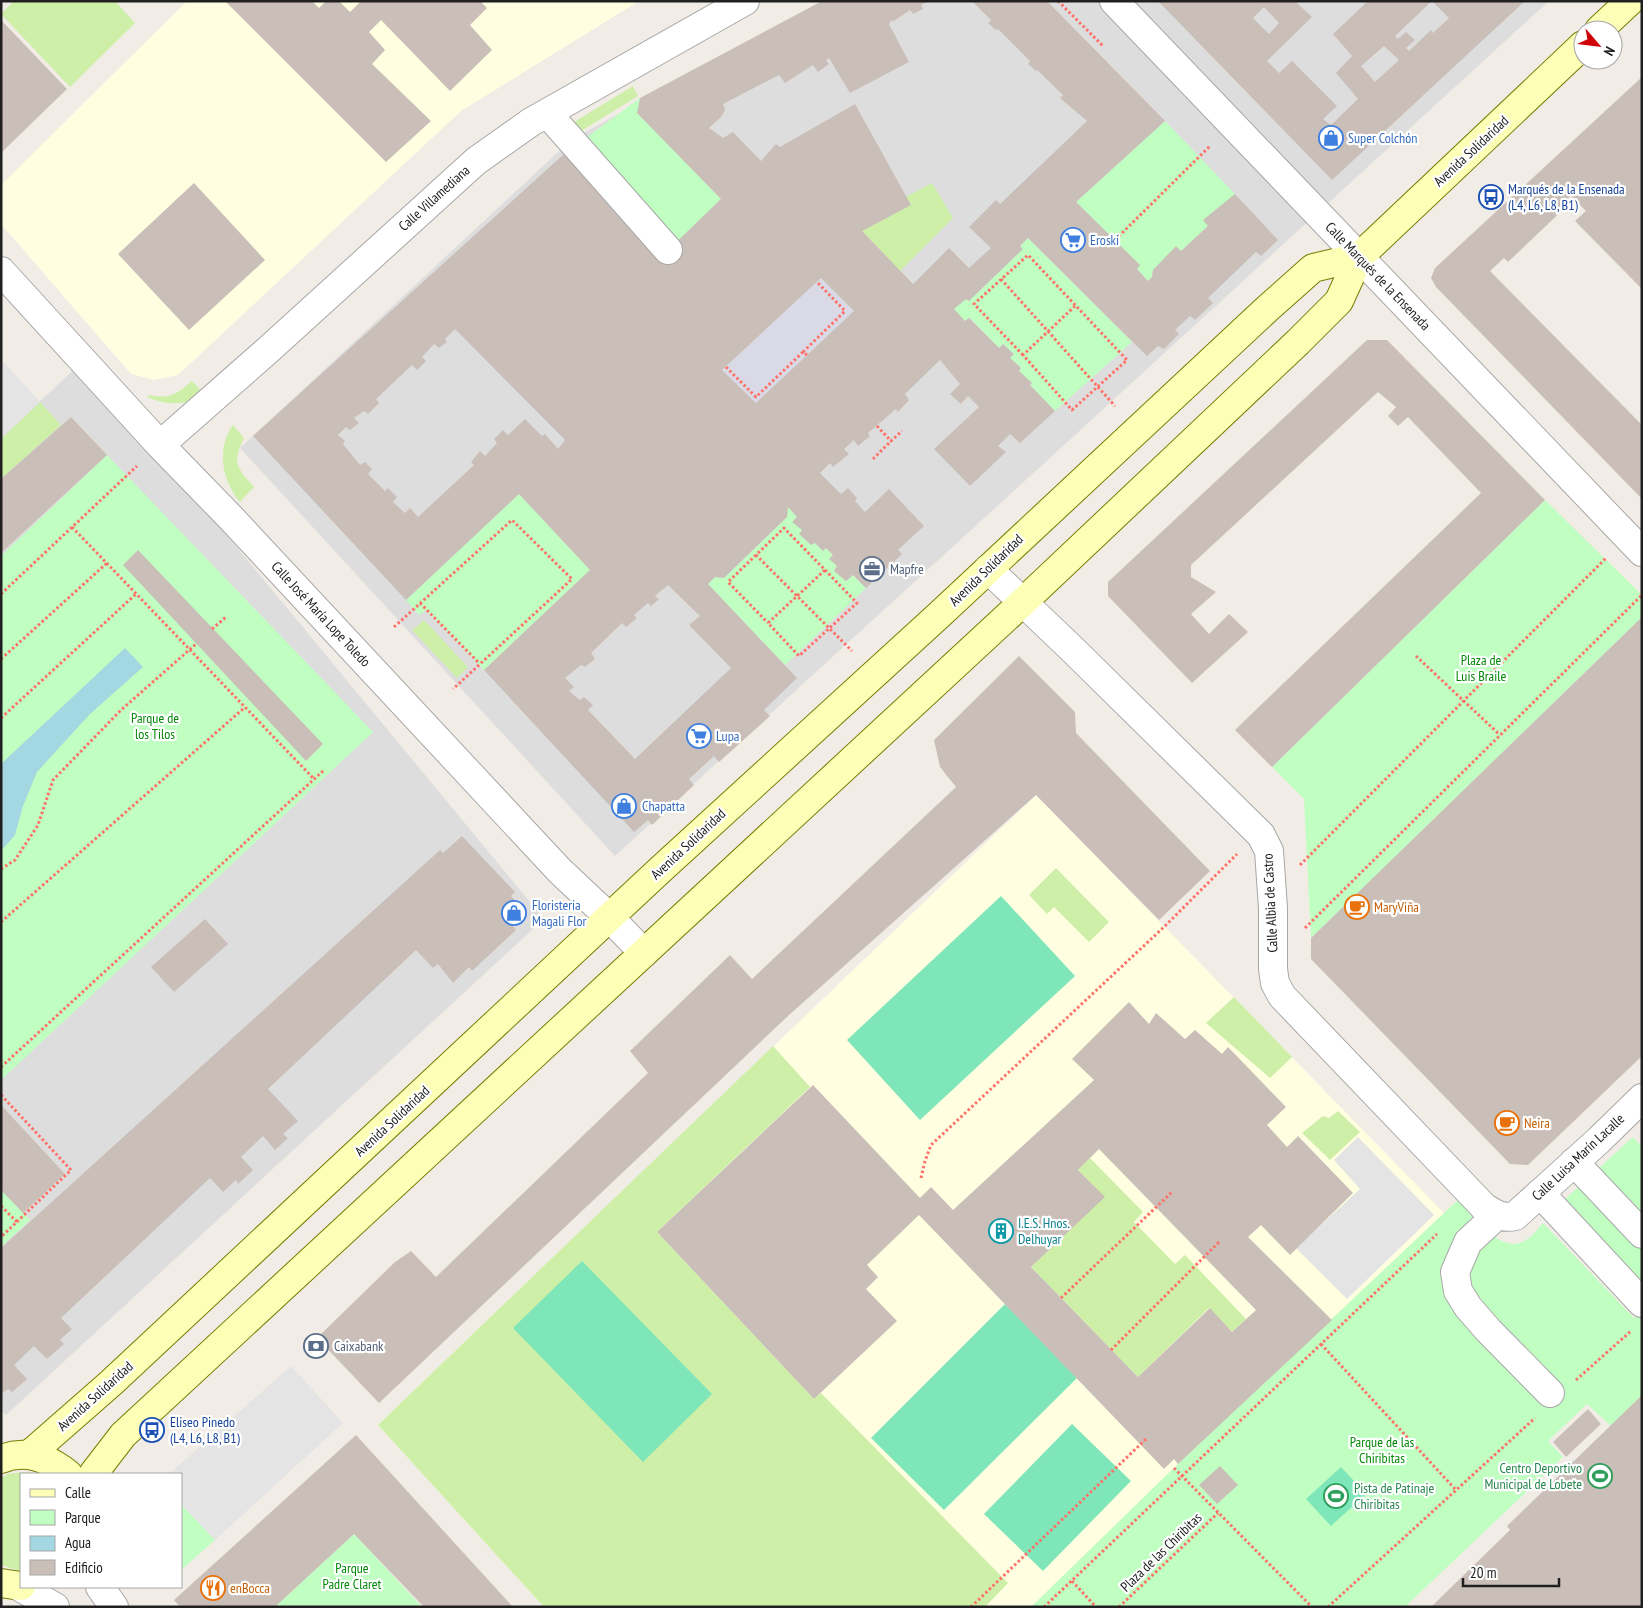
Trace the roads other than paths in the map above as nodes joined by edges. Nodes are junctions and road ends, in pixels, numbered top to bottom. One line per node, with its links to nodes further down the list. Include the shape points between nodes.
1 (744, 1): 6 (street, Calle Villamediana)
2 (1114, 1): 8 (street, Calle Marqués de la Ensenada)
3 (1630, 1): 4 (main road)
4 (1610, 20)
5 (1573, 54): 8 (main road, Avenida Solidaridad)
6 (547, 113): 7 (street); 10 (street, Calle Villamediana, via 476,161)
7 (668, 250)
8 (1359, 257): 11 (street, Calle Marqués de la Ensenada); 12 (main road, Avenida Solidaridad, via 1313,268); 13 (main road, Avenida Solidaridad, via 1339,301)
9 (1, 271): 10 (street, Calle José María Lope Toledo)
10 (160, 445): 14 (street, Calle José María Lope Toledo, via 232,518 560,871)
11 (1642, 552)
12 (988, 569): 13 (street, Calle Albia de Castro); 14 (main road, Avenida Solidaridad)
13 (1023, 602): 15 (main road, Avenida Solidaridad); 19 (street, Calle Albia de Castro, via 1261,835 1269,851 1273,970 1282,996 1484,1207)
14 (610, 918): 15 (street, Calle José María Lope Toledo); 23 (main road, Avenida Solidaridad, via 111,1383)
15 (644, 953): 25 (main road, Avenida Solidaridad, via 123,1435)
16 (1642, 1098): 17 (street, Calle Luisa Marín Lacalle)
17 (1574, 1162): 18 (street, Calle Luisa Marín Lacalle); 20 (street)
18 (1540, 1193): 19 (street, Calle Luisa Marín Lacalle); 21 (street)
19 (1506, 1216): 22 (street, Calle Luisa Marín Lacalle, via 1468,1242 1455,1272 1458,1292 1488,1330)
20 (1642, 1234)
21 (1642, 1303)
22 (1561, 1388)
23 (11, 1455): 24 (main road, via 48,1460)
24 (67, 1473)
25 (94, 1473)
26 (14, 1585): 28 (street)
27 (101, 1588): 29 (street)
28 (55, 1607)
29 (114, 1607)

